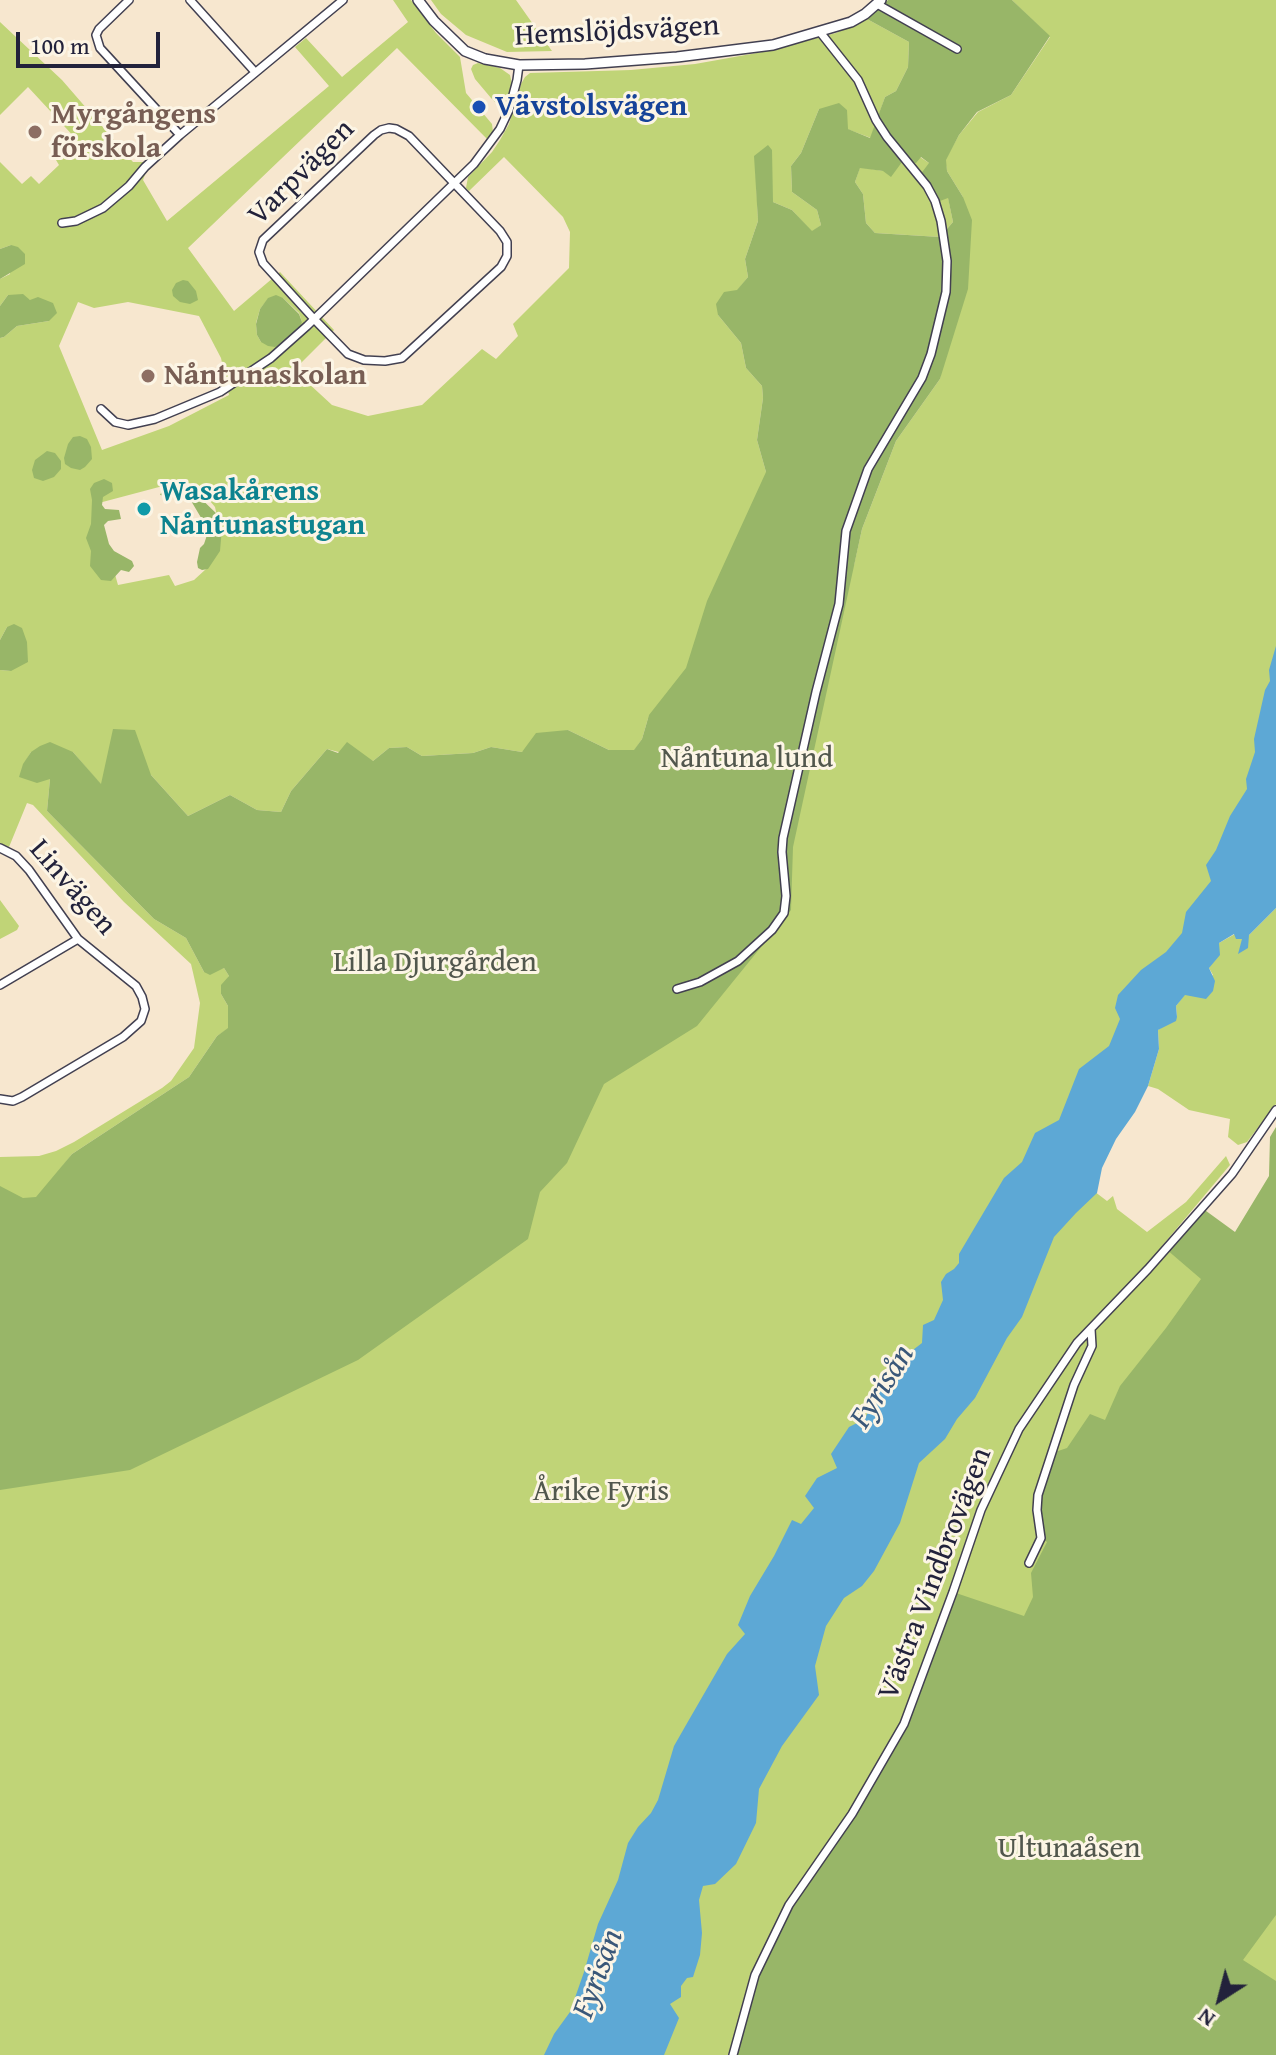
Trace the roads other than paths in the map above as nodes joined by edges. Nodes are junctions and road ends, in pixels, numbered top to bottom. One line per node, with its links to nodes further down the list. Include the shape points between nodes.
1 (129, 0): 11 (street, via 99,29 100,48)
2 (190, 0): 10 (street)
3 (343, 0): 6 (street)
4 (418, 0): 9 (street, Hemslöjdsvägen, via 465,51)
5 (879, 2): 7 (street, Hemslöjdsvägen, via 851,22); 8 (street)
6 (333, 3): 10 (street)
7 (820, 32): 9 (street, Hemslöjdsvägen, via 773,45 677,57); 19 (street, via 858,80 876,120 935,201 947,261 946,292 922,378 868,469 846,531 839,604 783,838 784,913 738,961)
8 (957, 49)
9 (519, 65): 12 (street, via 500,129)
10 (255, 72): 11 (street)
11 (180, 135): 13 (street, via 103,208)
12 (454, 184): 14 (street); 14 (street, Varpvägen, via 507,242 501,267 402,358 364,360 348,354); 14 (street, Varpvägen, via 409,136 396,129 381,130 263,240 263,263)
13 (62, 223)
14 (314, 319): 15 (street, via 271,358 207,398 128,425 115,422)
15 (101, 409)
16 (0, 848): 17 (street, Linvägen, via 29,870)
17 (78, 939): 18 (street); 20 (street, Linvägen, via 136,986 144,1006 141,1021 22,1097)
18 (0, 985)
19 (677, 989)
20 (0, 1099)
21 (1276, 1110): 22 (street, Västra Vindbrovägen, via 1232,1174)
22 (1091, 1329): 23 (street, via 1092,1346 1038,1495 1041,1538); 24 (street, Västra Vindbrovägen, via 1019,1429 981,1510 904,1724 852,1814 789,1905 755,1975)
23 (1029, 1563)
24 (733, 2055)

